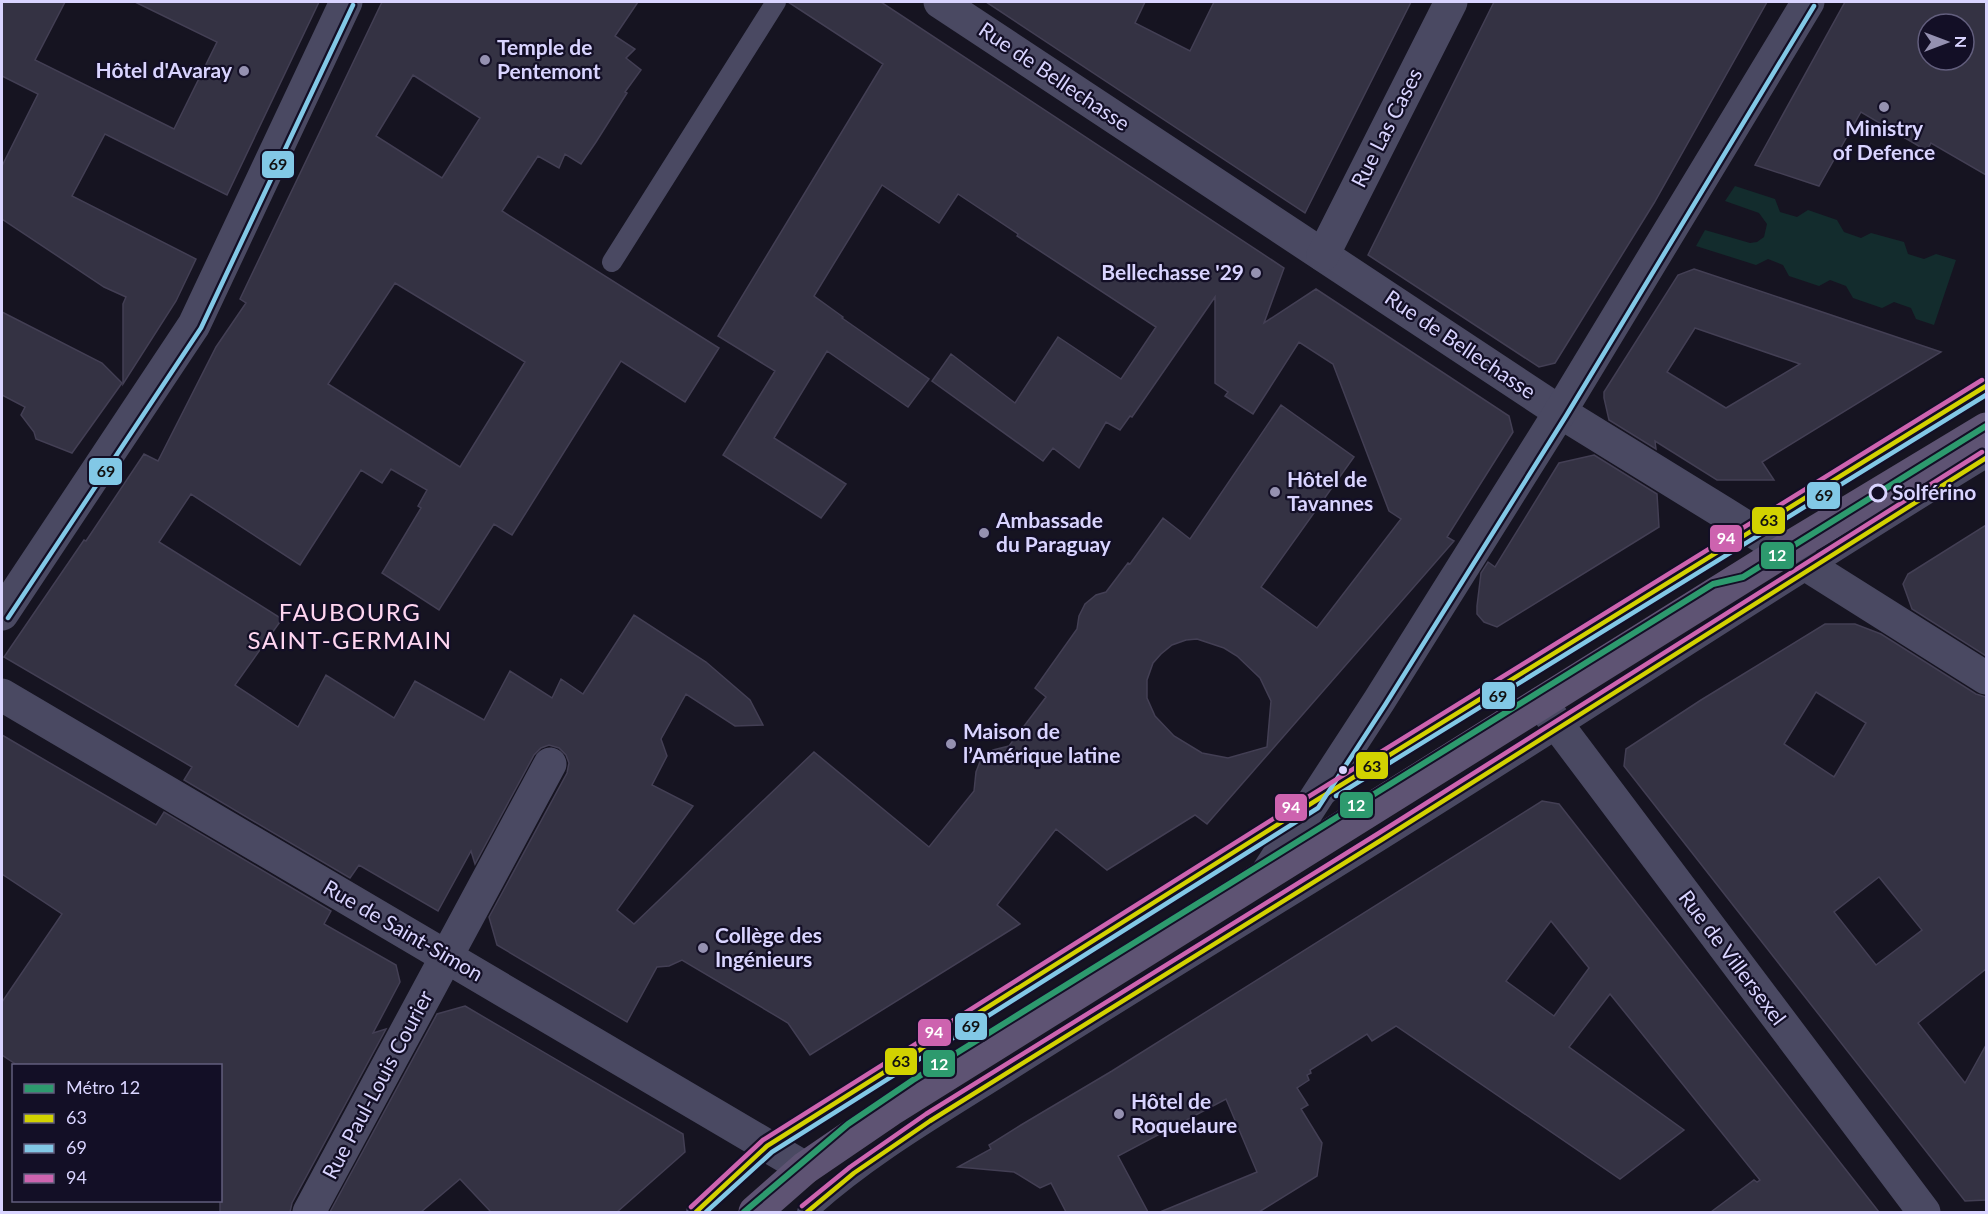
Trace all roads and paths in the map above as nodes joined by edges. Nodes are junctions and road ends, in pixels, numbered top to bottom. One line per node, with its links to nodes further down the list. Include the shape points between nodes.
1 (346, 2): 14 (street, via 194,324)
2 (776, 2): 7 (lane)
3 (940, 2): 6 (street, Rue de Bellechasse)
4 (1451, 2): 6 (street, Rue Las Cases)
5 (1808, 2): 9 (street)
6 (1323, 255): 9 (street, Rue de Bellechasse)
7 (612, 262)
8 (1986, 386): 12 (lane)
9 (1560, 412): 12 (street, Rue de Bellechasse); 20 (street)
10 (1986, 429): 13 (main road)
11 (1986, 458): 13 (lane)
12 (1753, 531): 13 (street, Rue de Bellechasse); 20 (lane)
13 (1797, 559): 15 (street, Rue de Bellechasse); 17 (main road); 18 (lane)
14 (2, 614)
15 (1986, 678)
16 (2, 695): 22 (street, Rue de Saint-Simon)
17 (1541, 703): 18 (street, Rue de Villersexel); 21 (main road)
18 (1559, 729): 28 (lane, via 910,1134); 29 (street, Rue de Villersexel)
19 (550, 764): 22 (street, Rue Paul-Louis Courier)
20 (1312, 802): 21 (street); 23 (lane)
21 (1267, 873): 24 (main road, via 890,1110)
22 (447, 957): 23 (street, Rue de Saint-Simon); 25 (street, Rue Paul-Louis Courier)
23 (767, 1146): 24 (street, Rue de Saint-Simon); 26 (lane)
24 (805, 1168): 27 (main road)
25 (309, 1212)
26 (696, 1212)
27 (755, 1212)
28 (807, 1212)
29 (1924, 1212)

